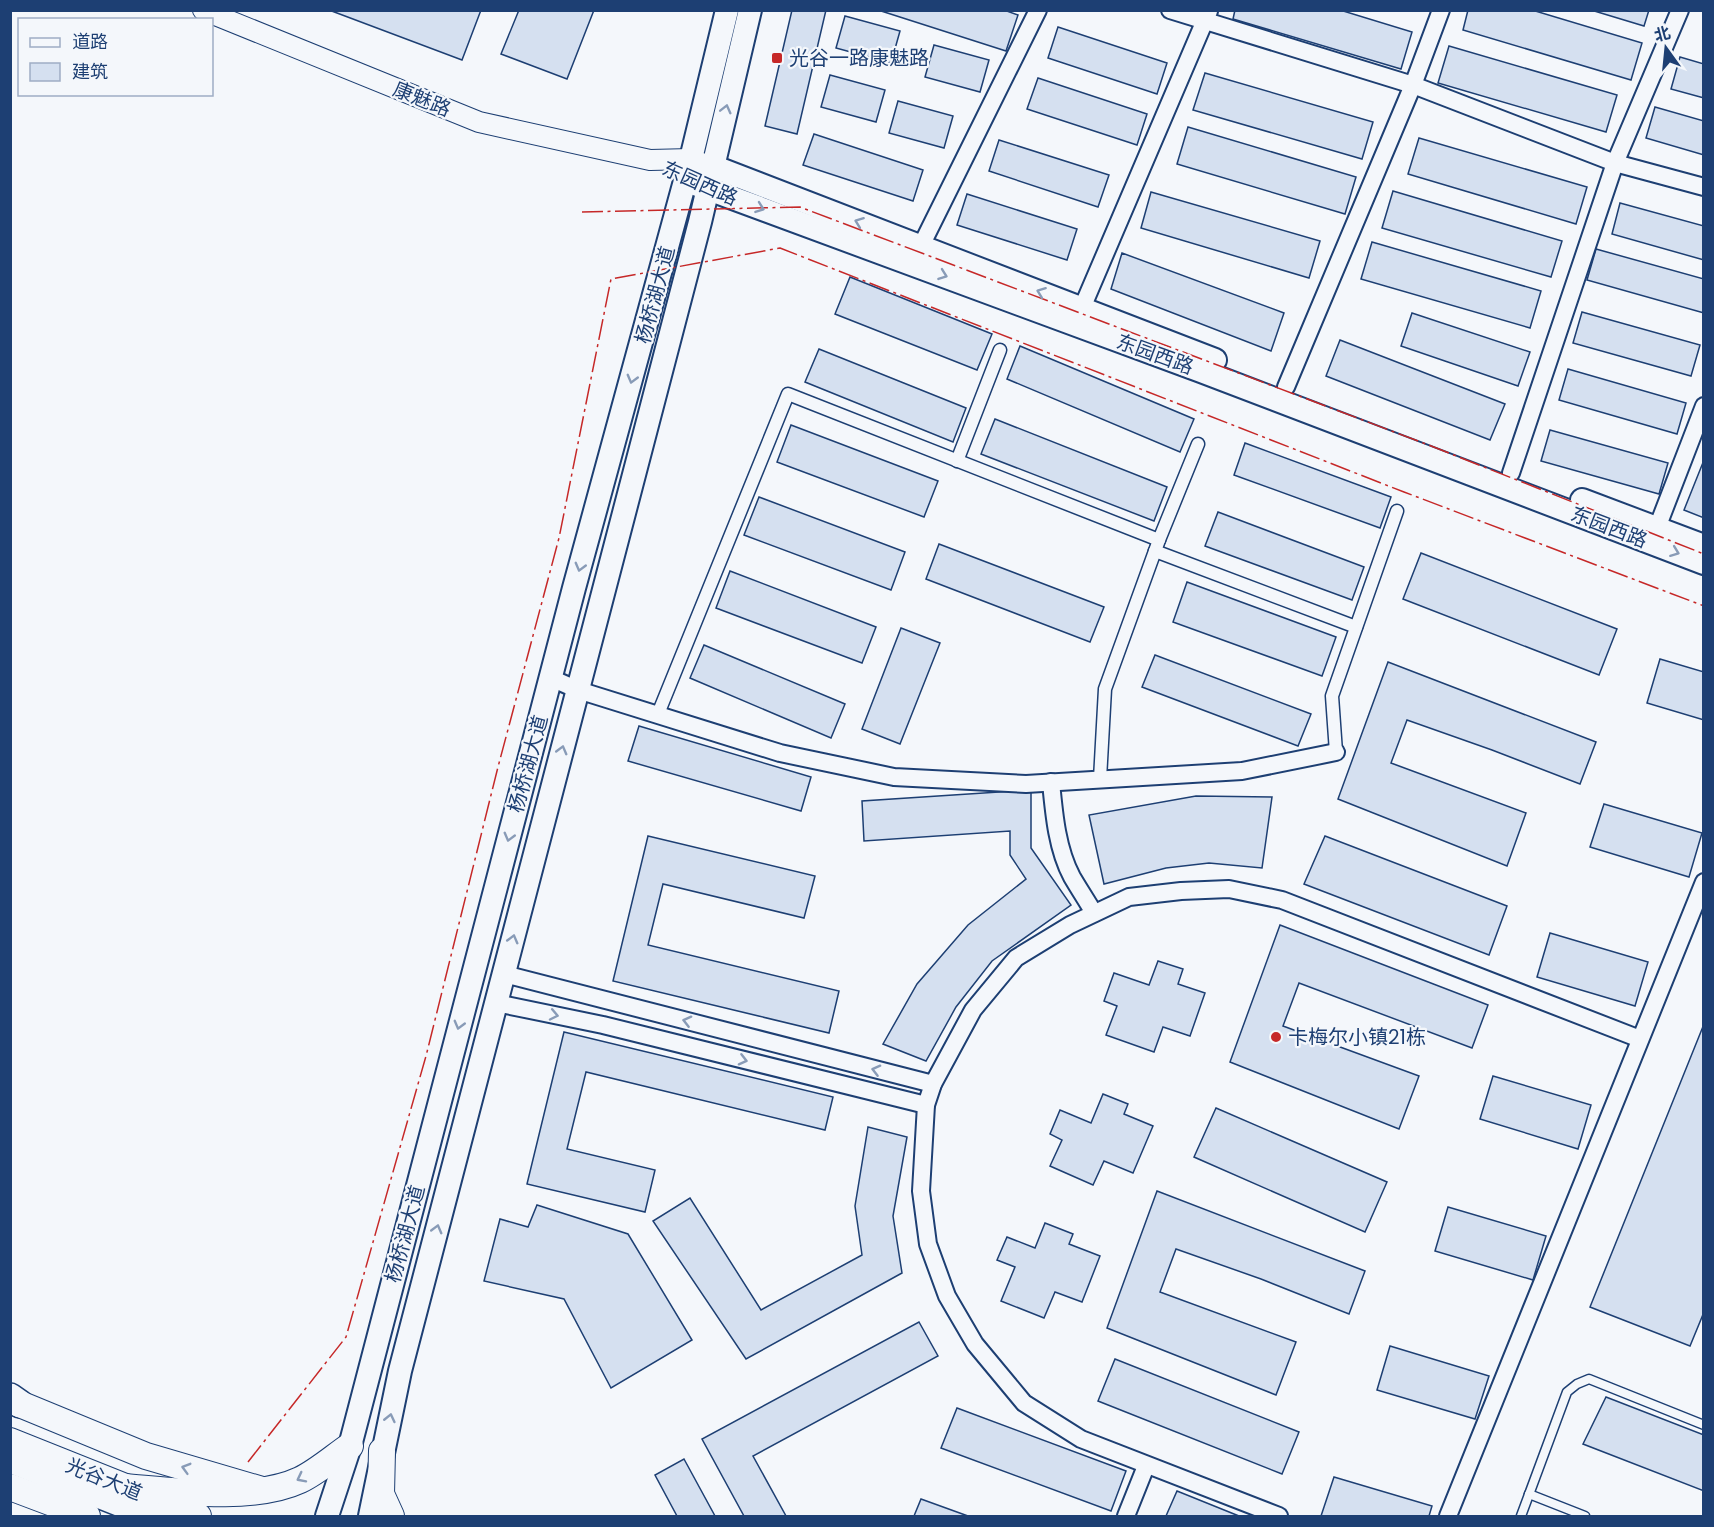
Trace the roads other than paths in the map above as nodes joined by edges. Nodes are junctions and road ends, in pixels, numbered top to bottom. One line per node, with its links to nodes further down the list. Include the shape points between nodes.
1 (202, 10): 10 (street, 康魅路, via 479,122)
2 (727, 10): 12 (main road, 杨桥湖大道)
3 (750, 10): 12 (main road, 杨桥湖大道, one-way to 3)
4 (1038, 10): 15 (street)
5 (1170, 10): 8 (street)
6 (1441, 10): 9 (street)
7 (1680, 10): 11 (street)
8 (1207, 16): 9 (street); 16 (street)
9 (1413, 85): 11 (street); 18 (street)
10 (650, 160): 12 (street, 东园西路)
11 (1615, 163): 13 (street); 22 (street)
12 (696, 169): 14 (main road, 杨桥湖大道); 15 (main road, 东园西路, one-way to 12); 29 (main road, 杨桥湖大道, one-way to 29)
13 (1704, 187)
14 (707, 189): 27 (main road, 东园西路, one-way to 27, via 1212,375); 30 (main road, 杨桥湖大道)
15 (921, 246): 16 (main road, 东园西路, one-way to 15)
16 (1082, 308): 18 (main road, 东园西路)
17 (1000, 350): 21 (street)
18 (1286, 387): 22 (main road, 东园西路)
19 (1704, 406): 24 (street)
20 (1198, 444): 25 (street)
21 (957, 460): 25 (street); 31 (street, via 788,394)
22 (1510, 473): 24 (main road, 东园西路)
23 (1397, 511): 28 (street)
24 (1657, 528): 26 (main road, 东园西路)
25 (1157, 545): 28 (street); 33 (street, via 1105,689)
26 (1704, 546)
27 (1704, 563)
28 (1356, 627): 32 (street, via 1332,696)
29 (550, 678): 30 (street); 45 (main road, 杨桥湖大道, one-way to 45)
30 (578, 690): 31 (street); 37 (main road, 杨桥湖大道, one-way to 30)
31 (658, 714): 34 (street, via 780,753 894,777)
32 (1336, 752): 33 (street, via 1242,771)
33 (1100, 779): 34 (street)
34 (1051, 782): 36 (street, via 1055,819 1071,875)
35 (1704, 882): 39 (street)
36 (1094, 913): 39 (street, via 1128,897 1181,891 1229,889 1282,900); 40 (street, via 1016,958 974,1010)
37 (504, 974): 38 (main road, 杨桥湖大道); 40 (street, one-way to 37)
38 (496, 1003): 41 (street, one-way to 41, via 603,1025); 46 (main road, 杨桥湖大道, one-way to 38)
39 (1640, 1039): 63 (street)
40 (933, 1084): 41 (street)
41 (926, 1105): 48 (street, via 921,1191 928,1244 947,1296 975,1344 1024,1403 1081,1439)
42 (14, 1401): 52 (main road, one-way to 42, via 146,1456)
43 (1704, 1425): 53 (lane, via 1589,1379 1567,1392)
44 (10, 1441): 51 (main road, 光谷大道)
45 (350, 1446): 52 (main road, one-way to 52, via 300,1480); 58 (main road, 杨桥湖大道)
46 (382, 1450): 59 (main road, 杨桥湖大道); 60 (main road, via 381,1494)
47 (10, 1459): 56 (highway)
48 (1146, 1466): 61 (street); 62 (street)
49 (10, 1475): 55 (highway)
50 (10, 1487): 54 (main road, 光谷大道)
51 (124, 1487): 52 (main road, via 204,1493); 57 (main road, 光谷大道)
52 (262, 1490)
53 (1529, 1494): 64 (lane); 65 (lane)
54 (85, 1516)
55 (115, 1516)
56 (154, 1516)
57 (198, 1516)
58 (327, 1516)
59 (370, 1516)
60 (391, 1516)
61 (1126, 1516)
62 (1279, 1516)
63 (1448, 1516)
64 (1521, 1516)
65 (1585, 1516)

